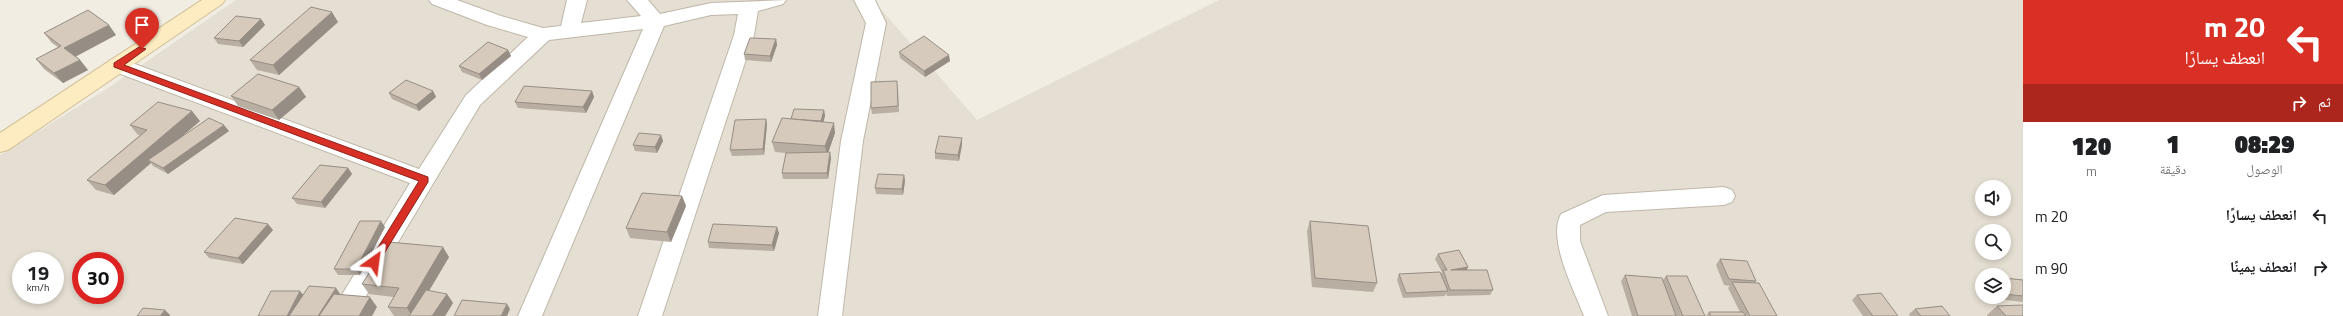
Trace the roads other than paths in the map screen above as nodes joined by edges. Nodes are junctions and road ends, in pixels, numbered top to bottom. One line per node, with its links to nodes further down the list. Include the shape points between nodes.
1 (215, 0): 11 (main road)
2 (439, 0): 10 (street, via 494,21)
3 (577, 0): 9 (street)
4 (637, 0): 8 (street)
5 (776, 0): 7 (street)
6 (864, 0): 18 (street, via 876,23 852,141)
7 (749, 7): 8 (street, via 711,9); 17 (street, via 744,35)
8 (656, 21): 9 (street); 16 (street)
9 (569, 32): 10 (street)
10 (543, 34): 13 (street, via 473,100)
11 (117, 65): 12 (main road); 13 (street)
12 (0, 144)
13 (424, 180): 15 (street)
14 (1724, 196): 19 (street, via 1602,204 1569,220 1568,241)
15 (341, 316)
16 (530, 316)
17 (650, 316)
18 (830, 316)
19 (1596, 316)

